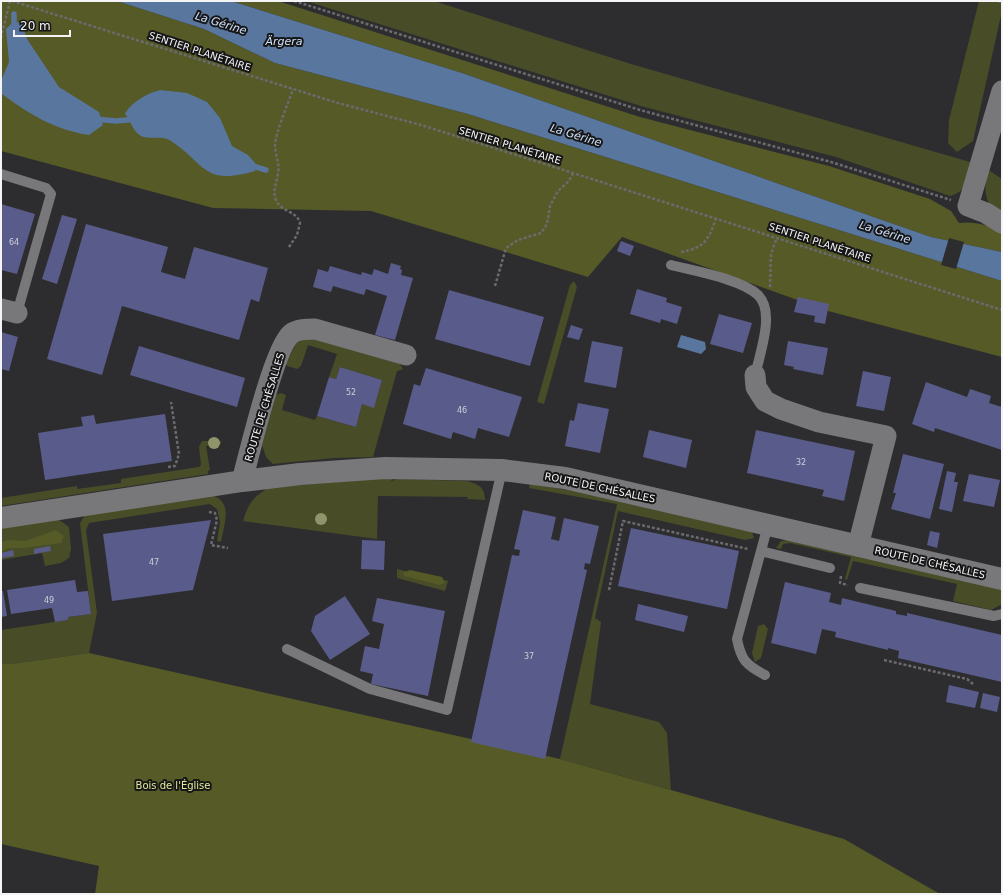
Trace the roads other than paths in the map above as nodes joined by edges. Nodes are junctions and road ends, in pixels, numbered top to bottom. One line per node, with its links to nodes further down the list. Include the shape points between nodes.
1 (1002, 91): 3 (street, via 968,206)
2 (1, 174): 5 (lane, via 46,188 51,194)
3 (1002, 223)
4 (671, 265): 7 (lane, via 729,280 758,295 765,305 767,319)
5 (9, 311)
6 (406, 355): 9 (street, ROUTE DE CHÉSALLES, via 315,329 292,333 285,341 273,373)
7 (755, 375): 12 (street, via 756,387 765,401 781,409 819,422 886,436)
8 (502, 470): 9 (street, ROUTE DE CHÉSALLES, via 385,468); 11 (street, ROUTE DE CHÉSALLES, via 566,478); 18 (lane, via 447,710 370,689)
9 (242, 481): 10 (street, ROUTE DE CHÉSALLES)
10 (1, 518)
11 (768, 525): 12 (street, ROUTE DE CHÉSALLES); 13 (lane)
12 (858, 546): 15 (street, ROUTE DE CHÉSALLES)
13 (761, 551): 14 (lane); 19 (lane, via 737,639 740,654 748,666)
14 (830, 568)
15 (1002, 579)
16 (860, 588): 17 (lane, via 994,616)
17 (1002, 614)
18 (287, 649)
19 (765, 676)

